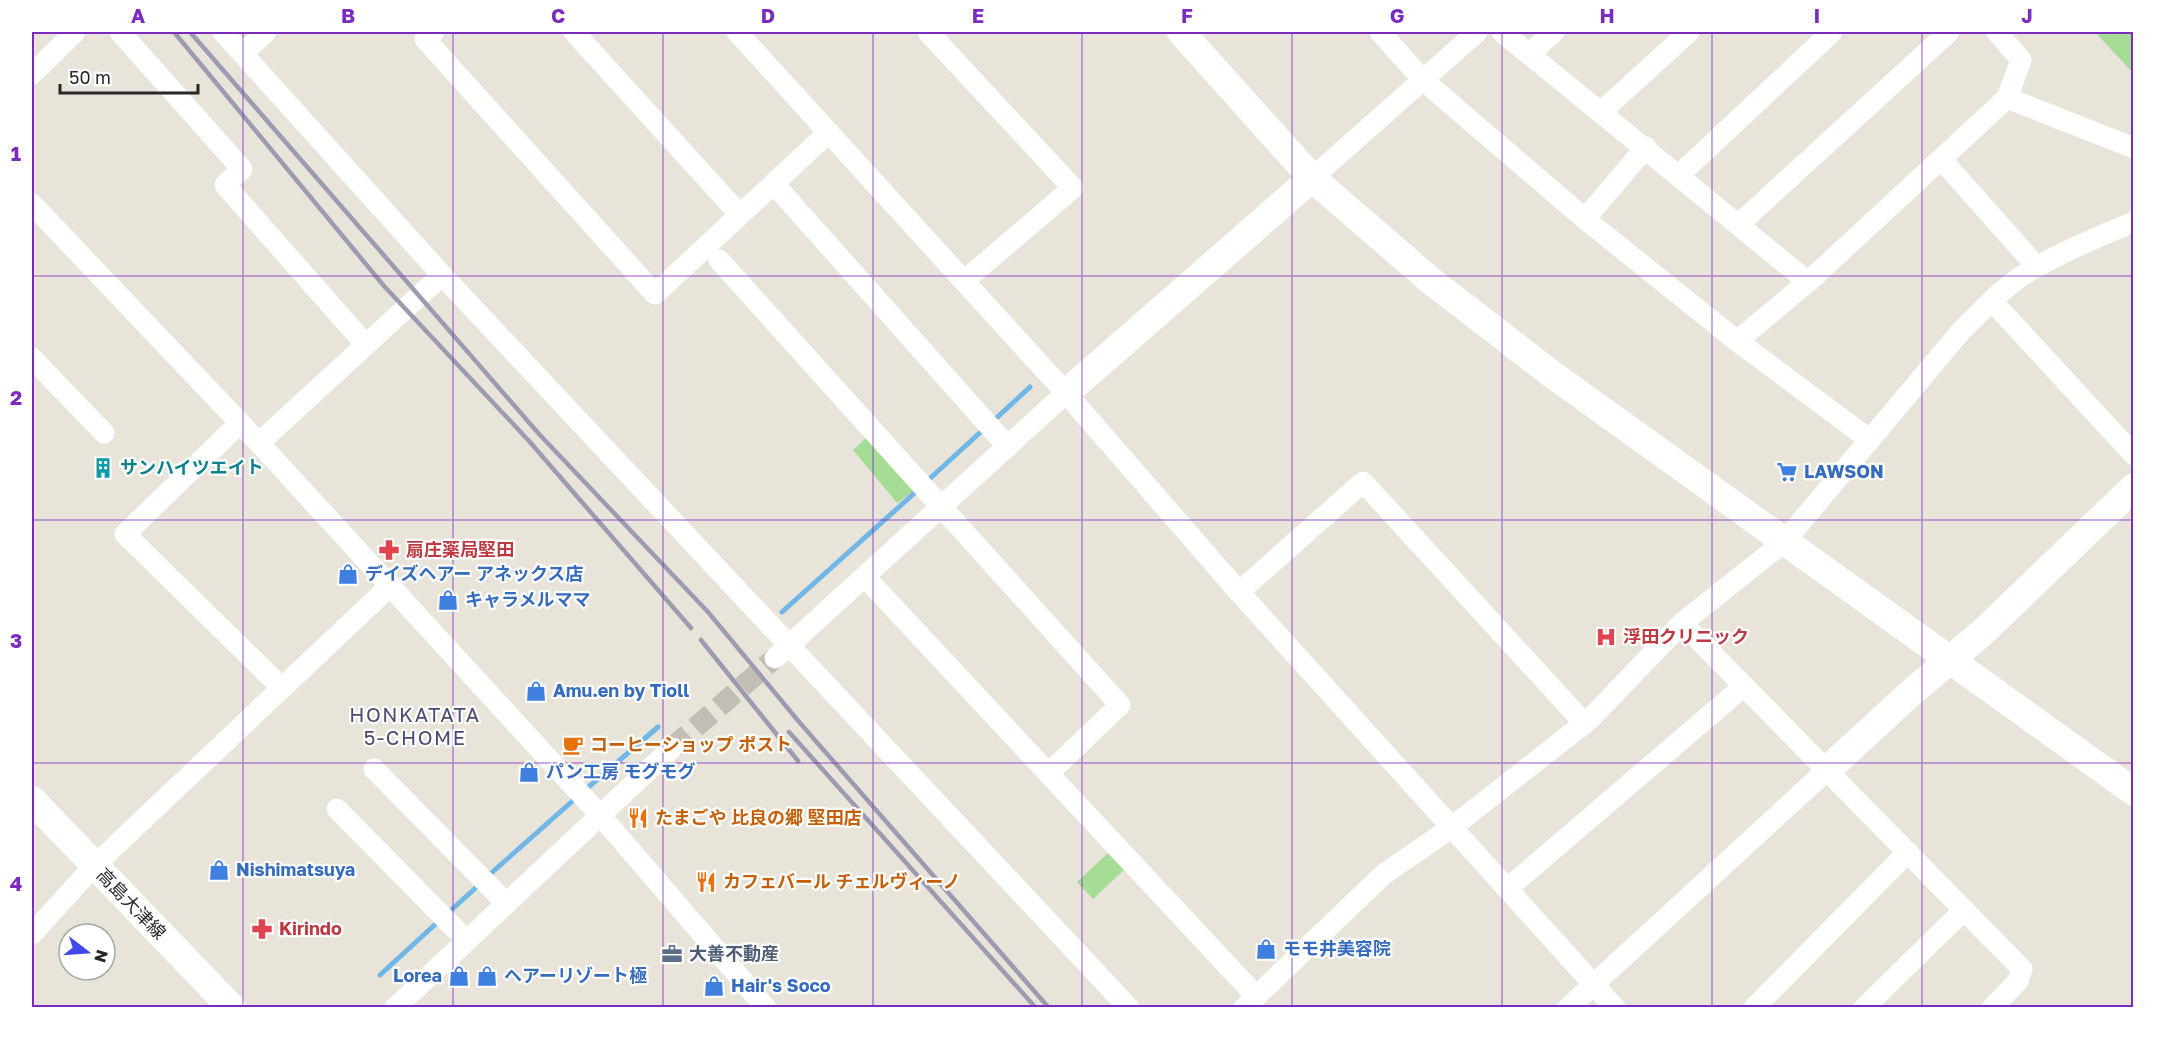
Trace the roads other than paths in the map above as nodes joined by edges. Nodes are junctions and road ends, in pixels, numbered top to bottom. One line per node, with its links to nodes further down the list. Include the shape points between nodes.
1 (75, 32): 20 (street)
2 (120, 32): 43 (street, via 242,170 225,185)
3 (223, 32): 18 (street)
4 (266, 32): 18 (street)
5 (434, 32): 32 (street, via 425,39 656,294)
6 (574, 32): 32 (street)
7 (928, 32): 39 (street, via 1073,188)
8 (1182, 32): 29 (street)
9 (1380, 32): 21 (street)
10 (1477, 32): 21 (street)
11 (1502, 32): 19 (street)
12 (1554, 32): 19 (street)
13 (1689, 32): 23 (street)
14 (1832, 32): 28 (street)
15 (1949, 32): 35 (street)
16 (1997, 32): 22 (street, via 2021,60)
17 (742, 33): 24 (street)
18 (243, 53): 38 (street)
19 (1530, 53): 23 (street)
20 (32, 74)
21 (1423, 80): 29 (street); 33 (street)
22 (2007, 98): 26 (street); 27 (street)
23 (1601, 112): 25 (street)
24 (829, 132): 30 (street); 39 (street)
25 (1646, 147): 28 (street); 33 (street)
26 (2133, 147)
27 (1941, 159): 37 (street); 40 (street)
28 (1679, 175): 35 (street)
29 (1312, 178): 45 (street); 54 (street, via 1431,281 1553,375)
30 (774, 184): 32 (street); 50 (street)
31 (32, 204): 46 (street)
32 (740, 215)
33 (1585, 219): 42 (street)
34 (2133, 222): 37 (street)
35 (1739, 224): 40 (street)
36 (719, 260): 53 (street)
37 (2037, 267): 41 (street)
38 (442, 275): 43 (street); 59 (street)
39 (964, 281): 45 (street)
40 (1808, 282): 42 (street)
41 (1992, 301): 48 (street, via 1961,331); 51 (street)
42 (1737, 340): 48 (street)
43 (366, 345): 49 (street)
44 (32, 358): 47 (street)
45 (1066, 393): 50 (street); 57 (street)
46 (240, 423): 49 (street); 62 (street, via 125,534)
47 (104, 433)
48 (1870, 440): 54 (street)
49 (259, 443): 56 (street)
50 (1008, 447): 53 (street)
51 (2133, 455)
52 (2133, 487): 60 (street)
53 (943, 506): 55 (street); 67 (street, via 1120,705)
54 (1784, 542): 58 (street); 60 (street)
55 (866, 578): 59 (street); 67 (street)
56 (390, 586): 62 (street); 70 (street)
57 (1239, 592): 63 (street, via 1363,482); 72 (street)
58 (1682, 623): 61 (street); 63 (street)
59 (783, 652): 86 (street)
60 (1949, 660): 66 (street); 68 (street)
61 (1744, 686): 66 (street); 75 (street)
62 (282, 688): 74 (street)
63 (1584, 723): 72 (street)
64 (672, 748): 70 (street)
65 (374, 770): 76 (street)
66 (1827, 770): 73 (street); 80 (street)
67 (1050, 772): 81 (street)
68 (2133, 792)
69 (32, 800): 74 (street, 高島大津線)
70 (588, 802): 76 (street); 85 (street)
71 (337, 809): 79 (street)
72 (1451, 828): 75 (street); 81 (street, via 1384,874)
73 (1908, 852): 77 (street); 82 (street)
74 (94, 866): 78 (street); 83 (street, 高島大津線)
75 (1507, 890): 80 (street)
76 (506, 903): 79 (street)
77 (1964, 910): 89 (street); 90 (street, via 2022,969 2019,981)
78 (32, 934)
79 (467, 941): 84 (street)
80 (1594, 984): 87 (street); 88 (street)
81 (1250, 1002)
82 (1765, 1004)
83 (232, 1008)
84 (395, 1008)
85 (766, 1008)
86 (1129, 1008)
87 (1568, 1008)
88 (1615, 1008)
89 (1864, 1008)
90 (1992, 1008)

